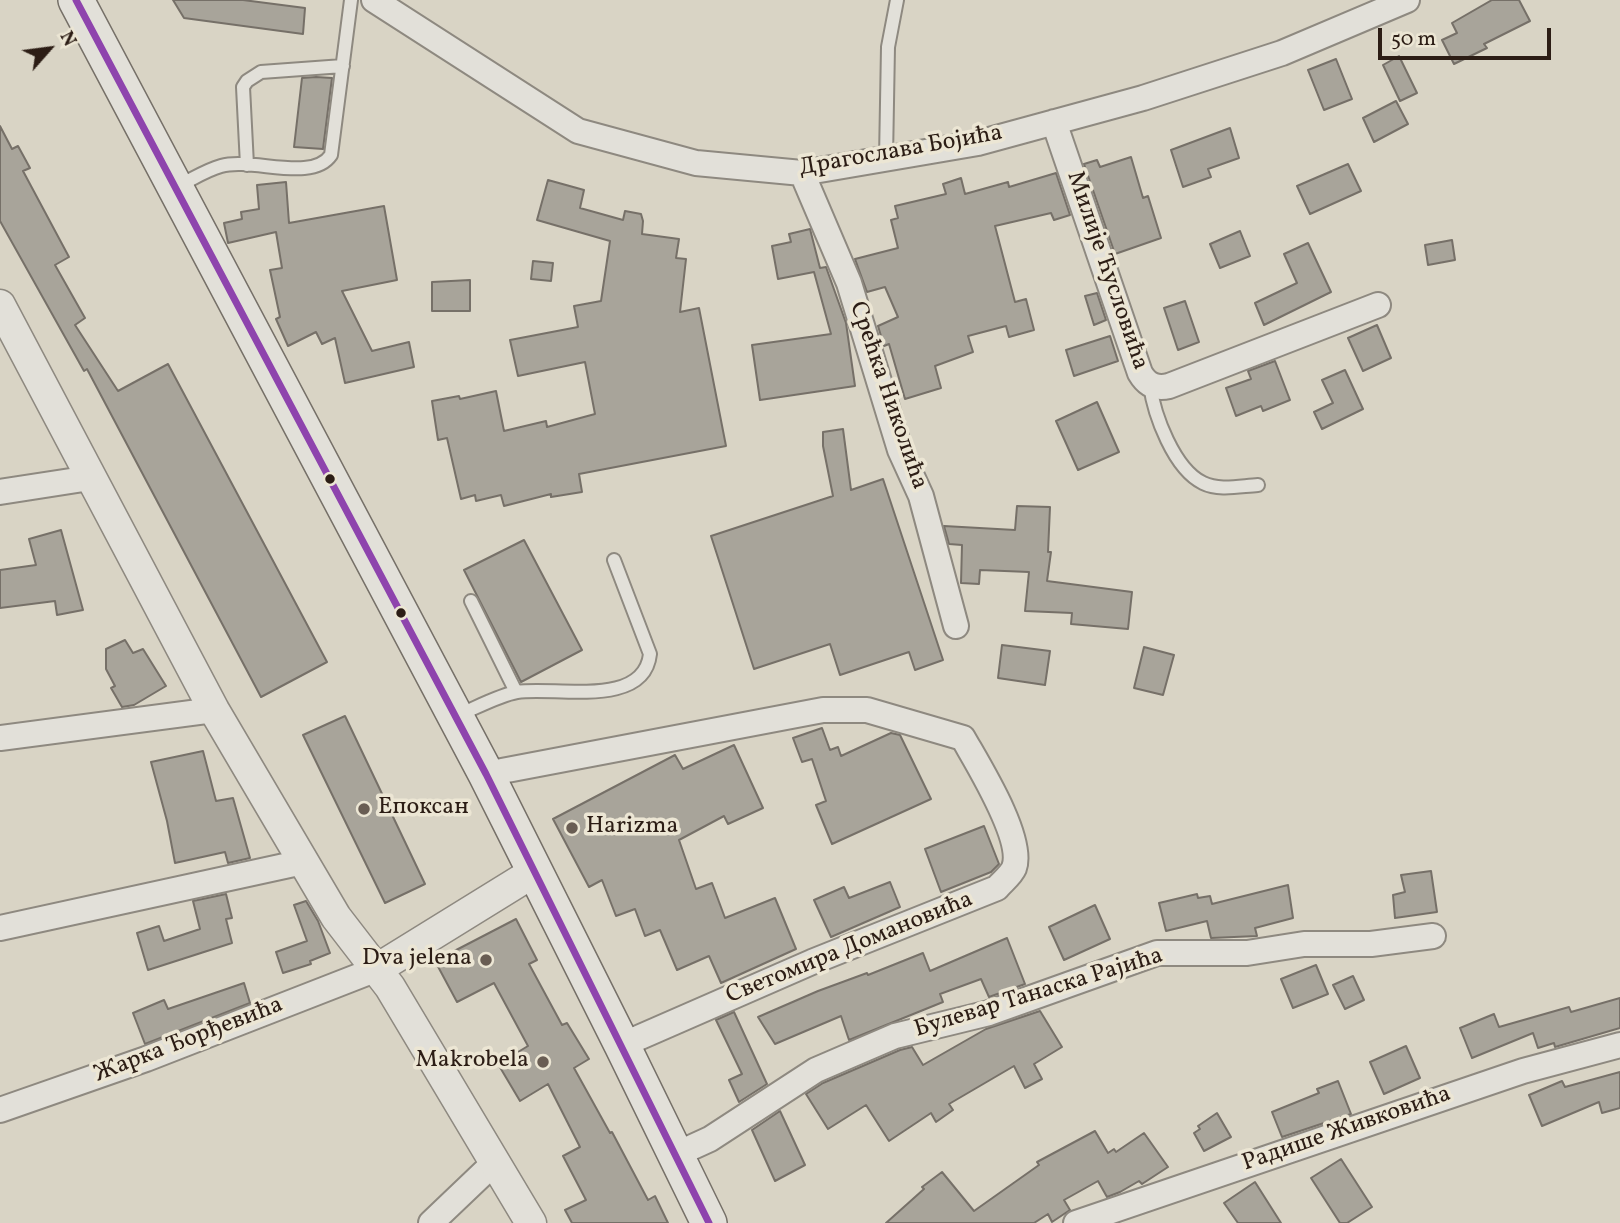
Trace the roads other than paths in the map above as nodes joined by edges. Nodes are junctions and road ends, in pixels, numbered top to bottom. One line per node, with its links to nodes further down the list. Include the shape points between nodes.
1 (76, 0): 11 (main road)
2 (351, 0): 6 (lane)
3 (374, 0): 10 (street, Драгослава Бојића, via 578,131 696,163)
4 (898, 0): 8 (lane, via 888,47)
5 (1407, 0): 7 (street, Драгослава Бојића, via 1282,53)
6 (343, 66): 9 (lane, via 331,155 326,163 312,169); 9 (lane, via 261,72 247,81 243,87)
7 (1054, 122): 8 (street, Драгослава Бојића, via 978,143); 14 (street, Милије Ћусловића, via 1140,373)
8 (886, 158): 10 (street, Драгослава Бојића)
9 (247, 165): 11 (lane, via 223,165)
10 (802, 173): 20 (street, Срећка Николића, via 849,283 900,450 921,496)
11 (175, 187): 23 (main road)
12 (0, 305): 15 (street)
13 (1378, 305): 14 (street, Милије Ћусловића, via 1169,386)
14 (1150, 384): 16 (lane, via 1166,438 1185,469 1203,483 1219,487)
15 (90, 478): 17 (street); 22 (street)
16 (1258, 485)
17 (0, 492)
18 (614, 560): 21 (lane, via 650,654 644,671 614,691)
19 (471, 601): 21 (lane)
20 (956, 625)
21 (516, 692): 23 (lane)
22 (215, 710): 24 (street); 26 (street)
23 (454, 716): 25 (main road)
24 (0, 738)
25 (485, 774): 27 (main road); 31 (street, Светомира Домановића, via 823,710 867,710 962,738 1003,809 1016,854 1014,868 997,888)
26 (303, 862): 28 (street); 30 (street, via 336,917)
27 (534, 872): 30 (street); 31 (main road)
28 (0, 928)
29 (1433, 936): 34 (street, Булевар Танаска Рајића, via 1371,944 1304,944 1247,953 1157,953 989,1013 872,1046 816,1070 710,1139)
30 (377, 969): 33 (street, Жарка Ђорђевића); 35 (street)
31 (622, 1045): 34 (main road)
32 (1620, 1045): 39 (street, Радише Живковића, via 1523,1071)
33 (0, 1110)
34 (675, 1155): 38 (main road)
35 (496, 1161): 36 (street); 37 (street)
36 (431, 1223)
37 (531, 1223)
38 (709, 1223)
39 (1076, 1223)

